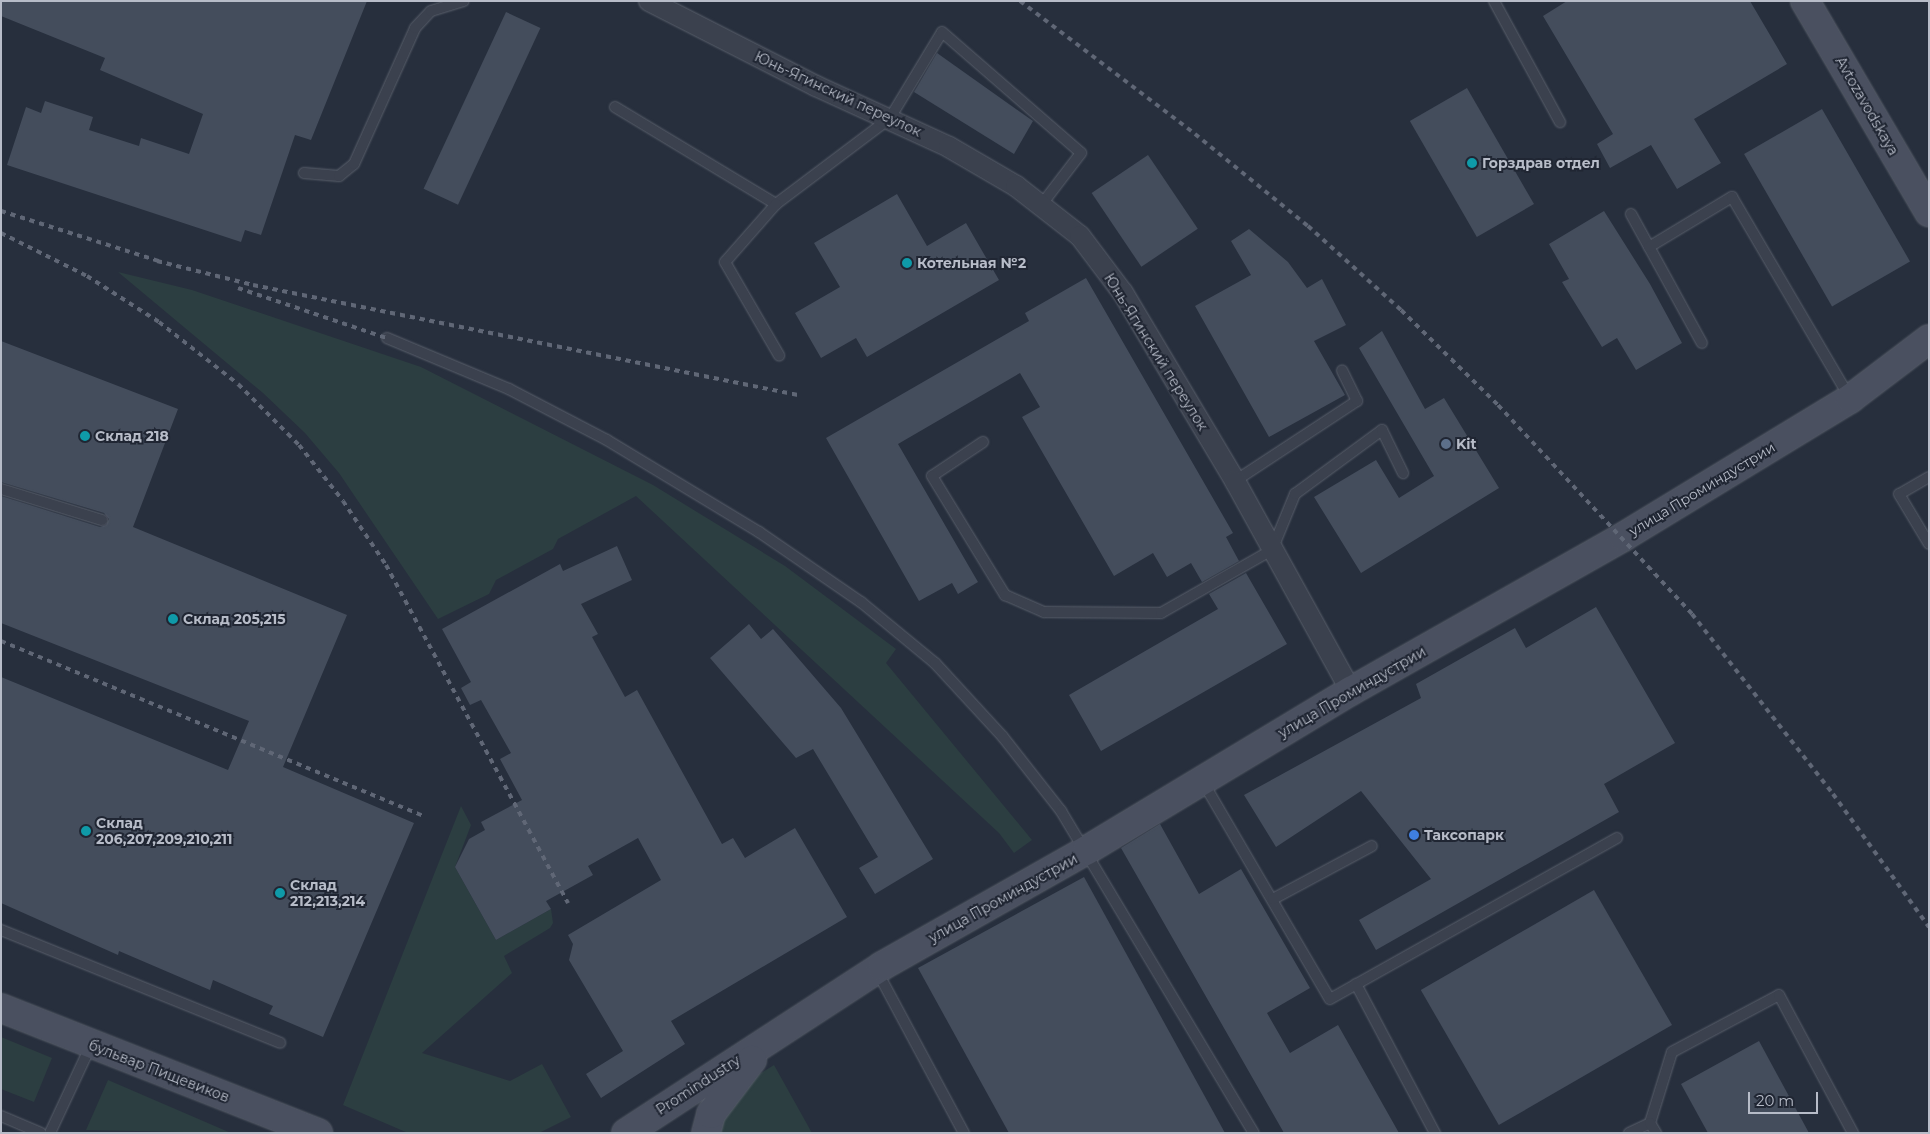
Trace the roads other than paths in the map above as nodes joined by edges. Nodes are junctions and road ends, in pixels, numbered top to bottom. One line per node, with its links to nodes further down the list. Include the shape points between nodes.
1 (463, 1): 8 (lane, via 431,12 415,28 354,164 339,176)
2 (649, 1): 6 (street, Юнь-Ягинский переулок, via 816,86)
3 (1494, 1): 7 (lane)
4 (1805, 1): 11 (main road, Avtozavodskaya)
5 (614, 107): 9 (lane)
6 (890, 118): 9 (lane); 10 (street, Юнь-Ягинский переулок, via 978,164); 10 (lane, via 942,32 1081,153)
7 (1560, 122)
8 (304, 173)
9 (776, 204): 17 (lane, via 725,262)
10 (1042, 204): 23 (street, Юнь-Ягинский переулок, via 1080,236 1123,293)
11 (1929, 212)
12 (1631, 214): 13 (lane)
13 (1650, 247): 16 (lane); 19 (lane, via 1732,197)
14 (387, 338): 32 (lane, via 508,389 607,440 758,532 861,602 928,657 974,703 1061,811)
15 (1929, 339): 19 (main road, улица Проминдустрии)
16 (1702, 343)
17 (778, 355)
18 (1342, 370): 23 (lane, via 1357,401)
19 (1850, 399): 28 (main road, улица Проминдустрии, via 1623,537)
20 (984, 442): 27 (lane, via 932,476 1005,595 1044,612 1161,613)
21 (1403, 473): 27 (lane, via 1382,430 1295,494)
22 (1929, 477): 26 (lane, via 1899,494)
23 (1235, 480): 27 (street, Юнь-Ягинский переулок)
24 (1, 489): 25 (lane)
25 (102, 520)
26 (1929, 544)
27 (1272, 550): 28 (street, Юнь-Ягинский переулок)
28 (1350, 691): 29 (main road, улица Проминдустрии)
29 (1203, 781): 32 (main road, улица Проминдустрии); 33 (lane)
30 (1617, 838): 36 (lane)
31 (1372, 846): 33 (lane)
32 (1087, 850): 35 (main road, улица Проминдустрии); 49 (lane)
33 (1273, 898): 36 (lane, via 1330,999)
34 (1, 930): 39 (lane)
35 (876, 970): 38 (main road, улица Проминдустрии); 48 (lane)
36 (1356, 984): 50 (lane)
37 (1, 1008): 40 (main road, бульвар Пищевиков)
38 (771, 1038): 46 (main road, Promindustry); 47 (main road, via 711,1114)
39 (280, 1043)
40 (92, 1044): 43 (main road, бульвар Пищевиков); 45 (lane)
41 (1, 1116): 44 (lane)
42 (1650, 1123): 51 (lane); 52 (lane); 53 (lane, via 1672,1052 1779,994)
43 (308, 1131)
44 (41, 1133)
45 (50, 1133)
46 (626, 1133)
47 (706, 1133)
48 (964, 1133)
49 (1254, 1133)
50 (1435, 1133)
51 (1629, 1133)
52 (1656, 1133)
53 (1853, 1133)

